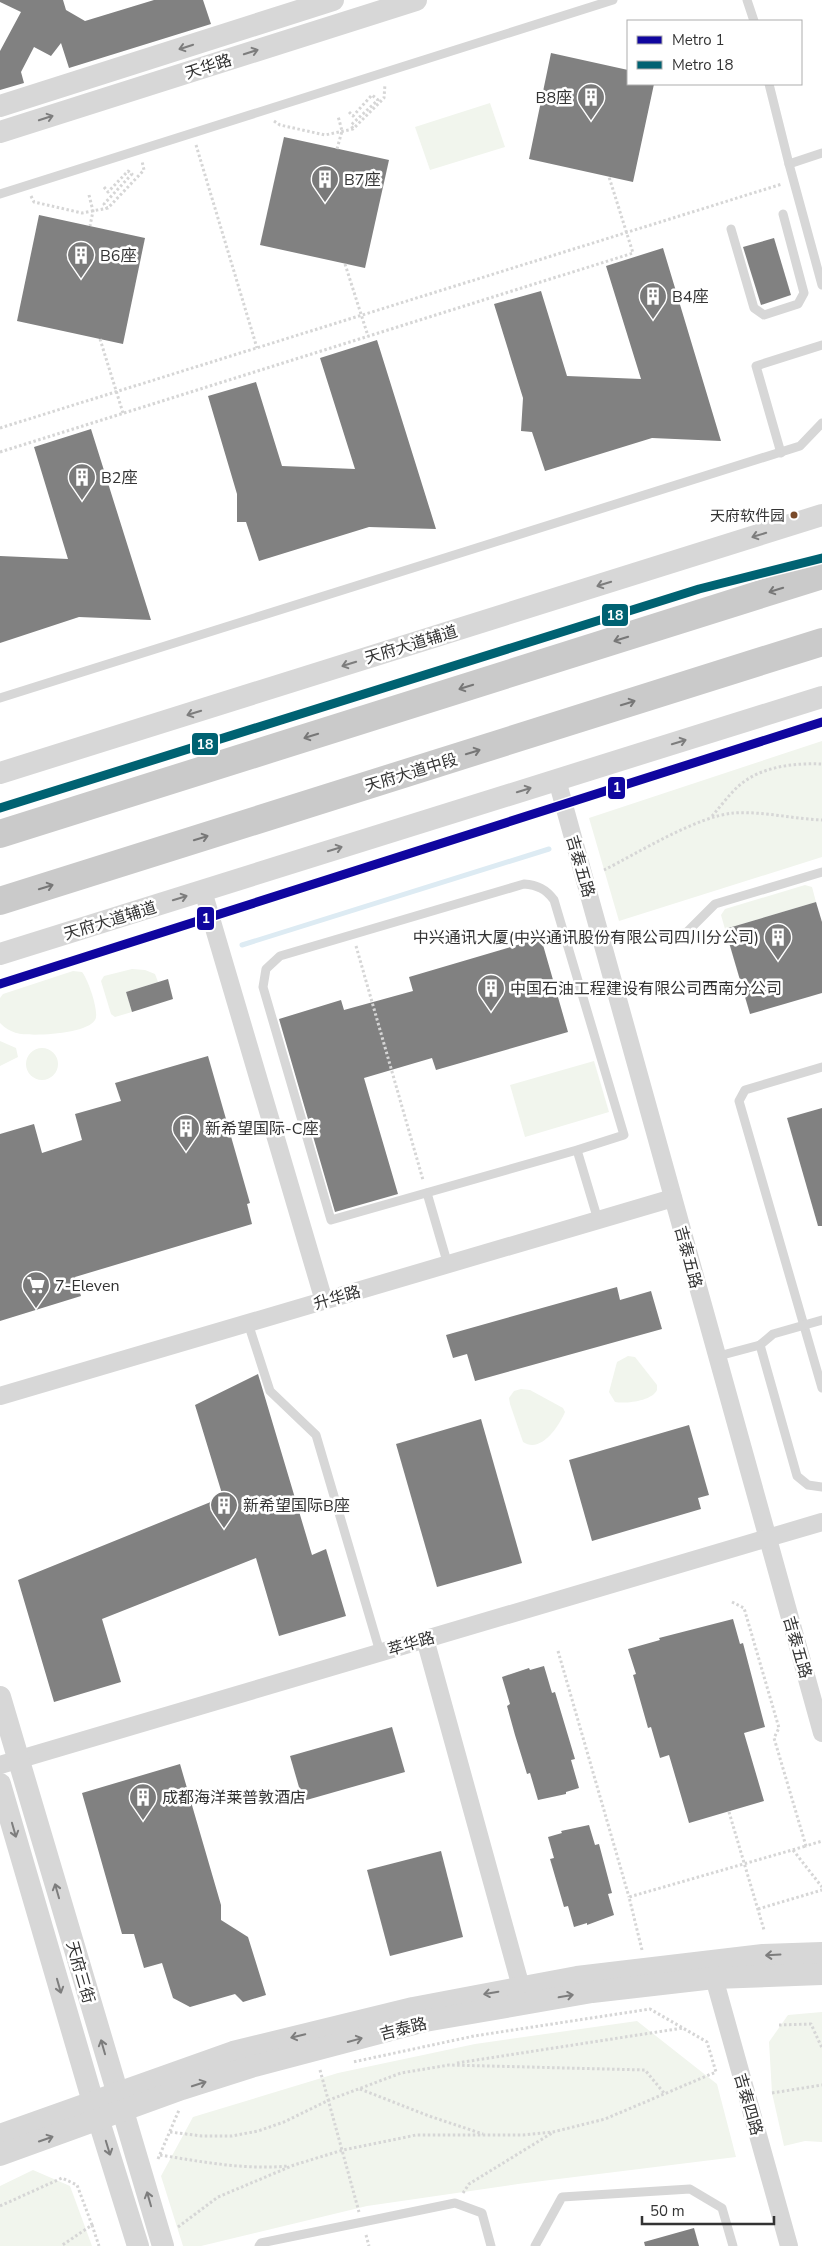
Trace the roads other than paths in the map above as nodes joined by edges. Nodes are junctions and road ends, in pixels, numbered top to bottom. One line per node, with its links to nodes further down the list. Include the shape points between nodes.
1 (333, 0): 7 (street, 天华路, one-way to 7)
2 (416, 0): 8 (street, 天华路, one-way to 2)
3 (613, 0): 11 (lane)
4 (746, 0): 5 (lane)
5 (754, 20)
6 (769, 85): 10 (lane)
7 (0, 106)
8 (0, 132)
9 (822, 153): 10 (lane)
10 (789, 164): 14 (lane)
11 (0, 194)
12 (783, 214): 13 (lane, via 804,293 798,304 764,315 754,308)
13 (731, 229)
14 (822, 285)
15 (822, 345): 17 (lane, via 756,366)
16 (822, 423): 17 (lane, via 800,446)
17 (781, 453): 22 (lane)
18 (822, 515): 23 (street, 天府大道辅道, one-way to 23)
19 (822, 575): 25 (main road, one-way to 25)
20 (822, 642): 28 (main road, 天府大道中段, one-way to 20)
21 (822, 697): 24 (street, 天府大道辅道, one-way to 21)
22 (0, 698)
23 (0, 773)
24 (557, 780): 27 (street, 天府大道辅道, one-way to 24); 34 (street, 吉泰五路)
25 (0, 834)
26 (822, 872): 29 (lane, via 716,904 688,932)
27 (204, 891): 30 (street, 天府大道辅道, one-way to 27); 37 (street)
28 (0, 901)
29 (679, 934)
30 (0, 954)
31 (822, 1067): 40 (lane, via 745,1090 739,1102)
32 (577, 1150): 33 (lane); 33 (lane, via 624,1135 549,892 524,884 280,956 266,969 263,987 331,1220); 35 (lane)
33 (427, 1193): 36 (lane)
34 (674, 1198): 35 (street, 升华路); 42 (street, 吉泰五路)
35 (598, 1220): 36 (street, 升华路)
36 (448, 1264): 37 (street, 升华路)
37 (324, 1301): 39 (street, 升华路)
38 (822, 1320): 40 (lane)
39 (248, 1323): 44 (street, 升华路); 49 (lane, via 270,1391 316,1435)
40 (804, 1325): 41 (lane, via 773,1334); 43 (lane)
41 (760, 1345): 42 (lane); 45 (lane, via 797,1476 808,1485)
42 (715, 1357): 47 (street, 吉泰五路)
43 (822, 1388)
44 (0, 1396)
45 (822, 1487)
46 (822, 1522): 47 (street, 萃华路)
47 (767, 1538): 48 (street, 萃华路); 51 (street, 吉泰五路)
48 (425, 1639): 49 (street, 萃华路); 57 (street)
49 (380, 1652): 52 (street, 萃华路)
50 (0, 1698): 52 (street, 天府三街)
51 (822, 1733)
52 (9, 1762): 58 (street, 天府三街, one-way to 52)
53 (0, 1784): 59 (street, 天府三街, one-way to 59)
54 (822, 1952): 55 (street, 吉泰路, one-way to 55, via 763,1955)
55 (712, 1970): 56 (street, 吉泰路); 57 (street, 吉泰路, one-way to 55, via 592,1992); 57 (street, 吉泰路, via 646,1969 577,1977); 68 (street, 吉泰四路)
56 (822, 1974)
57 (523, 1996): 58 (street, 吉泰路, via 413,2008 233,2052)
58 (119, 2103): 59 (street, 吉泰路); 62 (street, 天府三街, one-way to 58)
59 (96, 2111): 60 (street, 吉泰路); 61 (street, 吉泰路, one-way to 59); 63 (street, 天府三街, one-way to 63)
60 (0, 2135)
61 (0, 2155)
62 (167, 2239)
63 (138, 2246)
64 (259, 2246): 65 (lane, via 261,2243 455,2203 482,2213)
65 (491, 2246)
66 (535, 2246): 67 (lane, via 562,2197 690,2189 722,2208)
67 (733, 2246)
68 (789, 2246)

